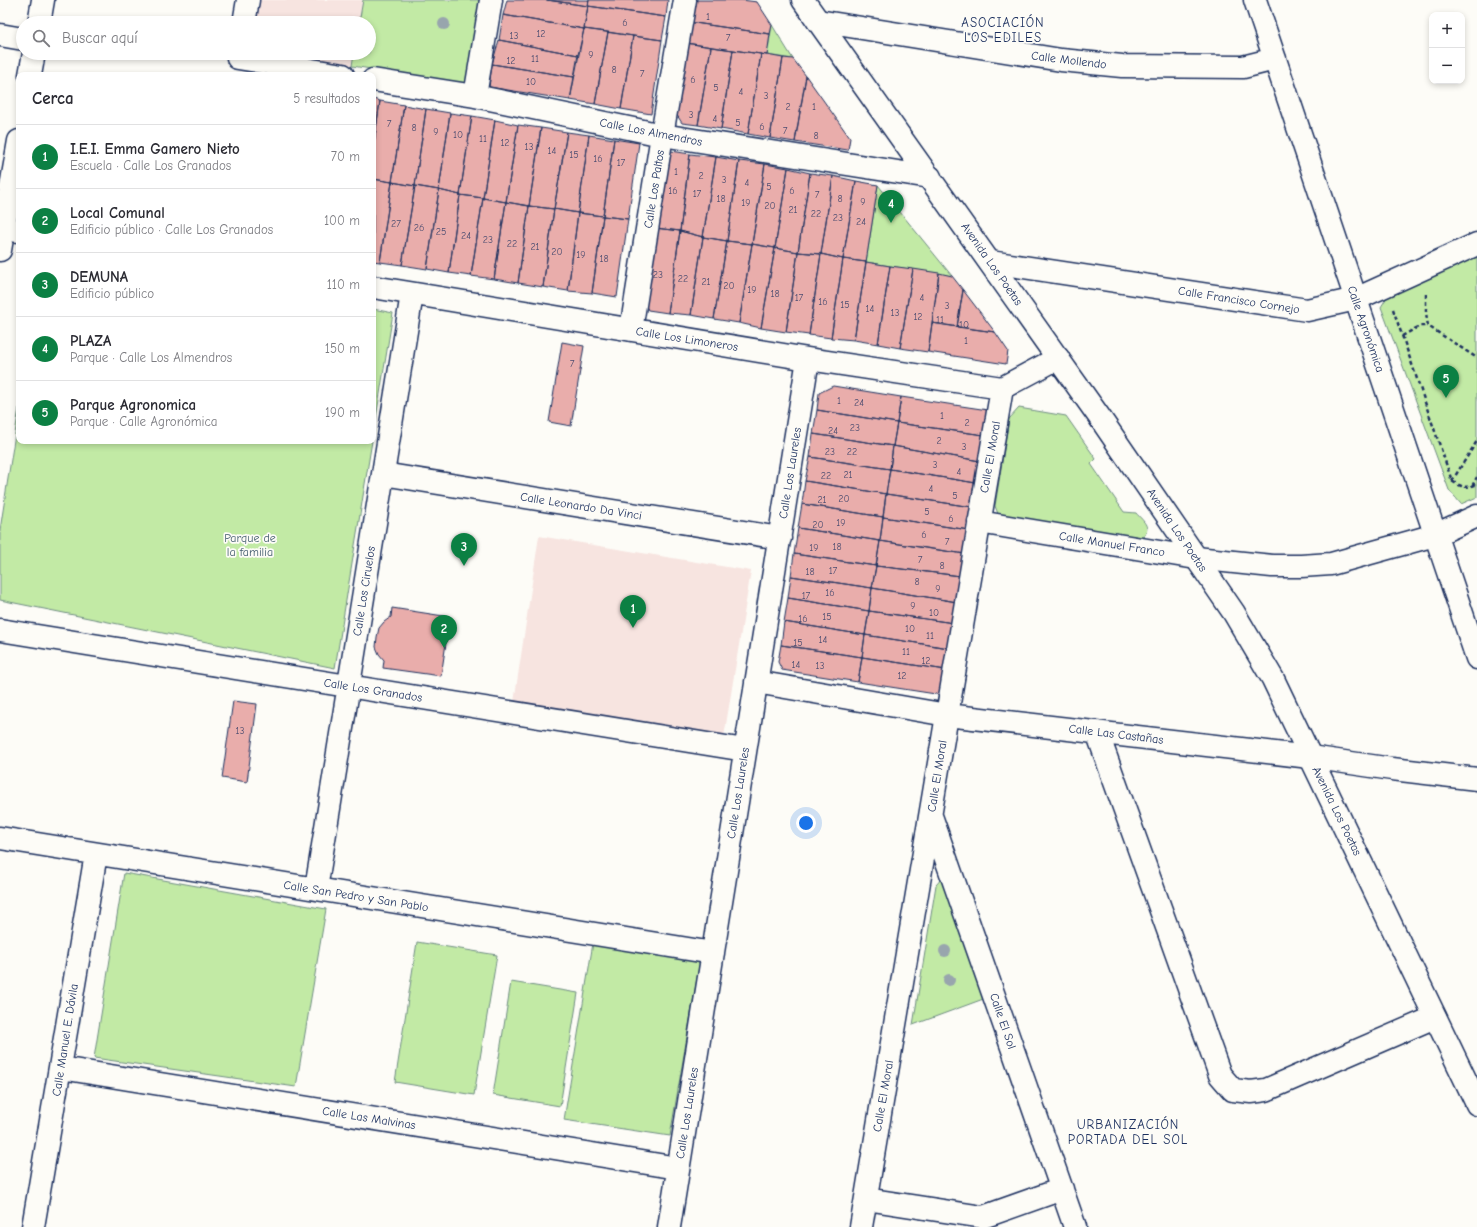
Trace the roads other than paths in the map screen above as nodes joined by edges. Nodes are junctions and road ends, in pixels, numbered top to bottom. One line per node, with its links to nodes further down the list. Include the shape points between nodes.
1 (44, 0): 7 (street)
2 (248, 0): 8 (street)
3 (491, 0): 18 (street)
4 (685, 0): 19 (street, Calle Los Paltos)
5 (803, 0): 9 (street, Avenida Los Poetas)
6 (1255, 0): 12 (street, Calle Agronómica)
7 (41, 16)
8 (245, 16)
9 (818, 21): 12 (street, Calle Mollendo, via 1061,60 1122,66 1243,67); 21 (street, Avenida Los Poetas)
10 (0, 35): 11 (street)
11 (16, 38)
12 (1275, 59): 27 (street, Calle Agronómica)
13 (33, 60): 15 (street)
14 (237, 62): 16 (street)
15 (31, 72)
16 (319, 72)
17 (376, 80): 18 (street, Calle Los Almendros)
18 (475, 96): 19 (street, Calle Los Almendros)
19 (662, 135): 21 (street, Calle Los Almendros); 28 (street, Calle Los Paltos)
20 (16, 163): 22 (street)
21 (930, 177): 24 (street, Avenida Los Poetas)
22 (6, 235)
23 (1477, 244): 27 (street, Calle Francisco Cornejo)
24 (990, 262): 27 (street, Calle Francisco Cornejo, via 1307,310); 29 (street, Avenida Los Poetas)
25 (376, 288): 26 (street, Calle Los Limoneros)
26 (412, 294): 28 (street, Calle Los Limoneros); 32 (street, Calle Los Ciruelos)
27 (1356, 299): 35 (street, Calle Agronómica)
28 (632, 330): 30 (street, Calle Los Limoneros)
29 (1058, 358): 31 (street); 37 (street, Avenida Los Poetas)
30 (808, 359): 31 (street, Calle Los Limoneros); 36 (street, Calle Los Laureles)
31 (1002, 388): 34 (street, Calle El Moral)
32 (383, 474): 36 (street, Calle Leonardo Da Vinci); 41 (street, Calle Los Ciruelos)
33 (1477, 516): 35 (street, Calle Manuel Franco)
34 (979, 522): 37 (street, Calle Manuel Franco); 42 (street, Calle El Moral)
35 (1435, 535): 37 (street, Calle Manuel Franco, via 1331,564 1272,566); 39 (street, Calle Agronómica)
36 (780, 538): 40 (street, Calle Los Laureles)
37 (1196, 558): 45 (street, Avenida Los Poetas, via 1234,613 1273,679)
38 (0, 630): 41 (street, Calle Los Granados)
39 (1477, 658)
40 (756, 682): 42 (street, Calle Las Castañas); 44 (street, Calle Los Laureles)
41 (349, 687): 44 (street, Calle Los Granados); 50 (street, Calle Los Ciruelos)
42 (947, 715): 43 (street, Calle Las Castañas); 47 (street, Calle El Moral)
43 (1098, 732): 45 (street, Calle Las Castañas); 52 (street, via 1220,1075 1233,1090 1266,1090)
44 (745, 750): 51 (street, Calle Los Laureles)
45 (1310, 757): 46 (street, Calle Las Castañas); 52 (street, Avenida Los Poetas)
46 (1477, 779)
47 (930, 814): 56 (street, Calle El Sol); 57 (street, Calle El Moral)
48 (0, 838): 49 (street, Calle San Pedro y San Pablo)
49 (96, 854): 50 (street, Calle San Pedro y San Pablo); 53 (street, Calle Manuel E. Dávila)
50 (316, 889): 51 (street, Calle San Pedro y San Pablo)
51 (713, 953): 55 (street, Calle Los Laureles)
52 (1435, 1017): 54 (street, Avenida Los Poetas)
53 (61, 1068): 55 (street, Calle Las Malvinas); 58 (street, Calle Manuel E. Dávila)
54 (1477, 1104)
55 (678, 1168): 59 (street, Calle Los Laureles)
56 (1062, 1189): 57 (street, via 983,1217); 61 (street, Calle El Sol)
57 (866, 1199): 60 (street, Calle El Moral)
58 (33, 1227)
59 (669, 1227)
60 (861, 1227)
61 (1075, 1227)

